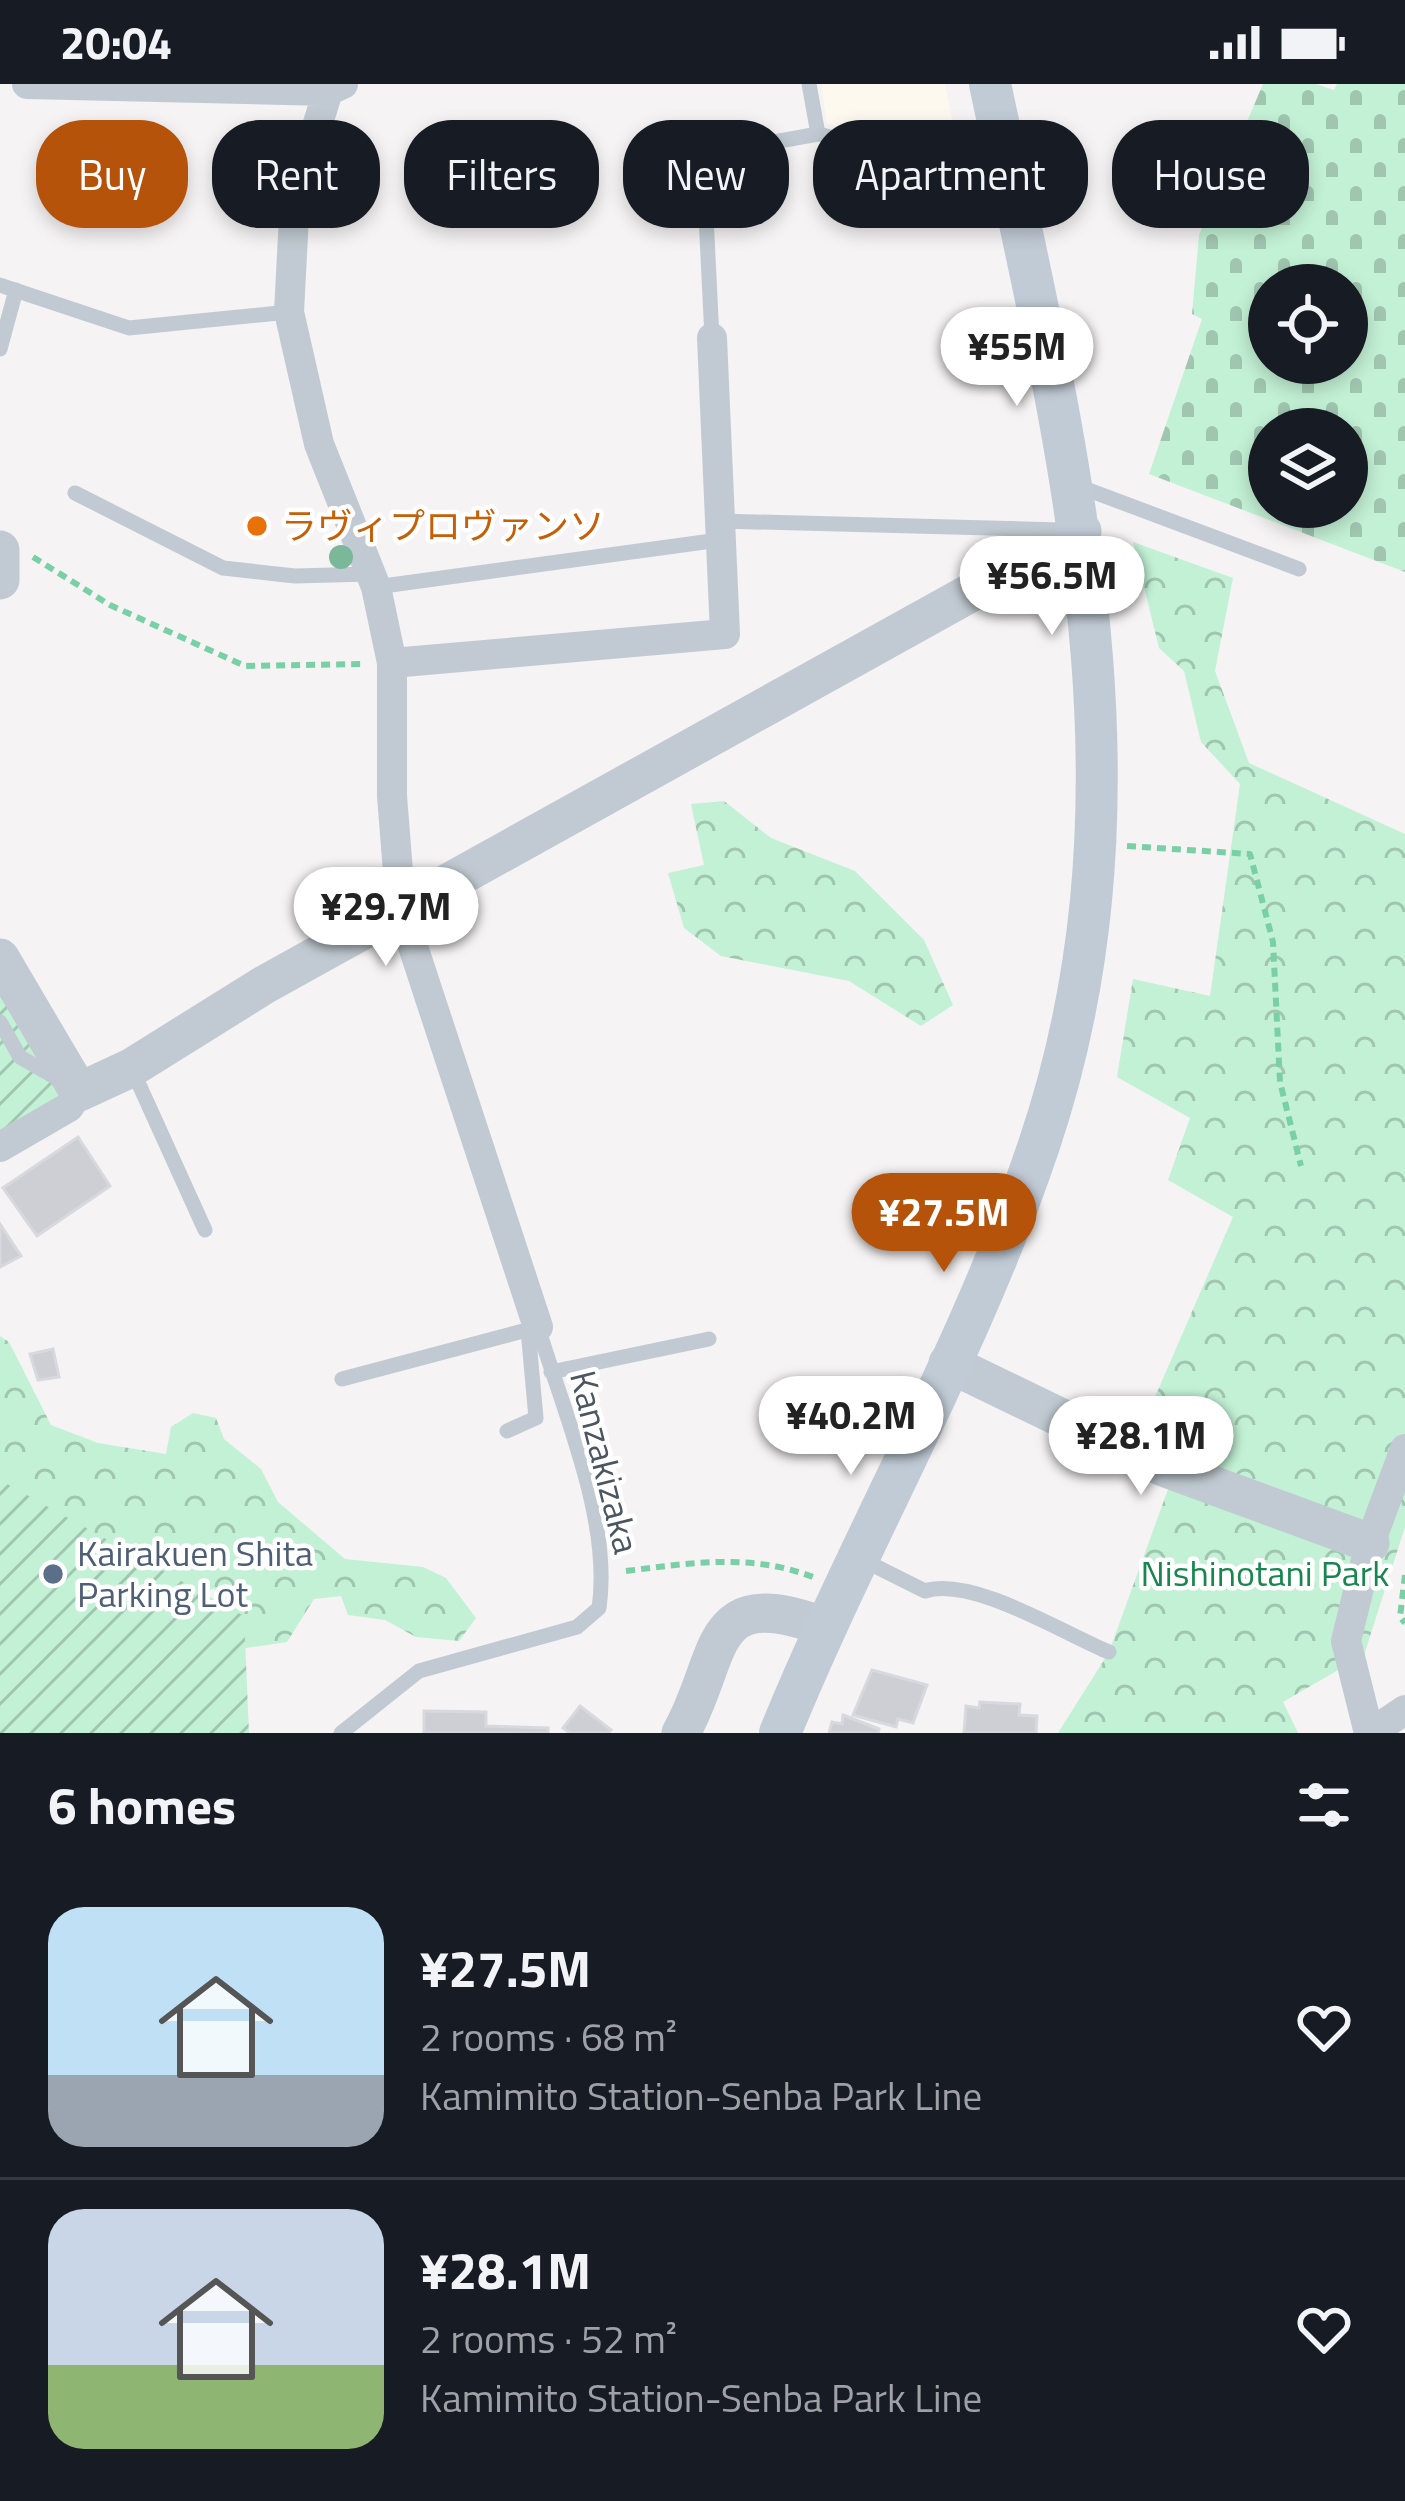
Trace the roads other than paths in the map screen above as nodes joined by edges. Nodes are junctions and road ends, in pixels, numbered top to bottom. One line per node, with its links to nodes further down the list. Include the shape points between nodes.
1 (809, 84): 5 (lane)
2 (990, 84): 6 (main road)
3 (42, 85): 4 (street)
4 (333, 86): 10 (street, via 296,197)
5 (815, 120)
6 (998, 120)
7 (813, 135): 11 (lane, via 703,155)
8 (1020, 228): 13 (main road)
9 (8, 288): 10 (lane, via 129,328); 12 (lane)
10 (289, 312): 20 (street, via 319,444)
11 (712, 338): 15 (street)
12 (0, 350)
13 (1072, 484): 16 (main road); 18 (lane)
14 (75, 493): 20 (lane, via 223,568)
15 (720, 531): 16 (lane); 20 (lane); 21 (street, via 725,634)
16 (1082, 531): 22 (street); 31 (main road, via 1097,844 1092,929 1053,1101 1012,1220)
17 (1, 550): 19 (street)
18 (1299, 569)
19 (0, 580)
20 (373, 580): 21 (street)
21 (392, 663): 22 (street)
22 (400, 910): 25 (street); 29 (street)
23 (0, 958): 26 (street)
24 (0, 1022): 26 (lane, via 20,1057)
25 (131, 1068): 26 (street); 28 (lane)
26 (79, 1091): 27 (street, via 69,1107)
27 (0, 1148)
28 (205, 1230)
29 (533, 1328): 32 (lane, Kanzakizaka); 33 (lane); 34 (lane, via 536,1418)
30 (709, 1339): 32 (lane)
31 (948, 1363): 36 (street, via 1163,1467); 37 (main road)
32 (551, 1372): 40 (lane, Kanzakizaka, via 597,1528 599,1608 577,1627 419,1671)
33 (342, 1379)
34 (507, 1431)
35 (1405, 1449): 36 (street)
36 (1370, 1543): 43 (street, via 1346,1641)
37 (842, 1591): 38 (lane, via 938,1587 990,1598); 41 (street, via 733,1619 718,1636); 42 (main road)
38 (1109, 1652)
39 (1405, 1710): 43 (street)
40 (341, 1733)
41 (681, 1733)
42 (780, 1733)
43 (1370, 1733)

